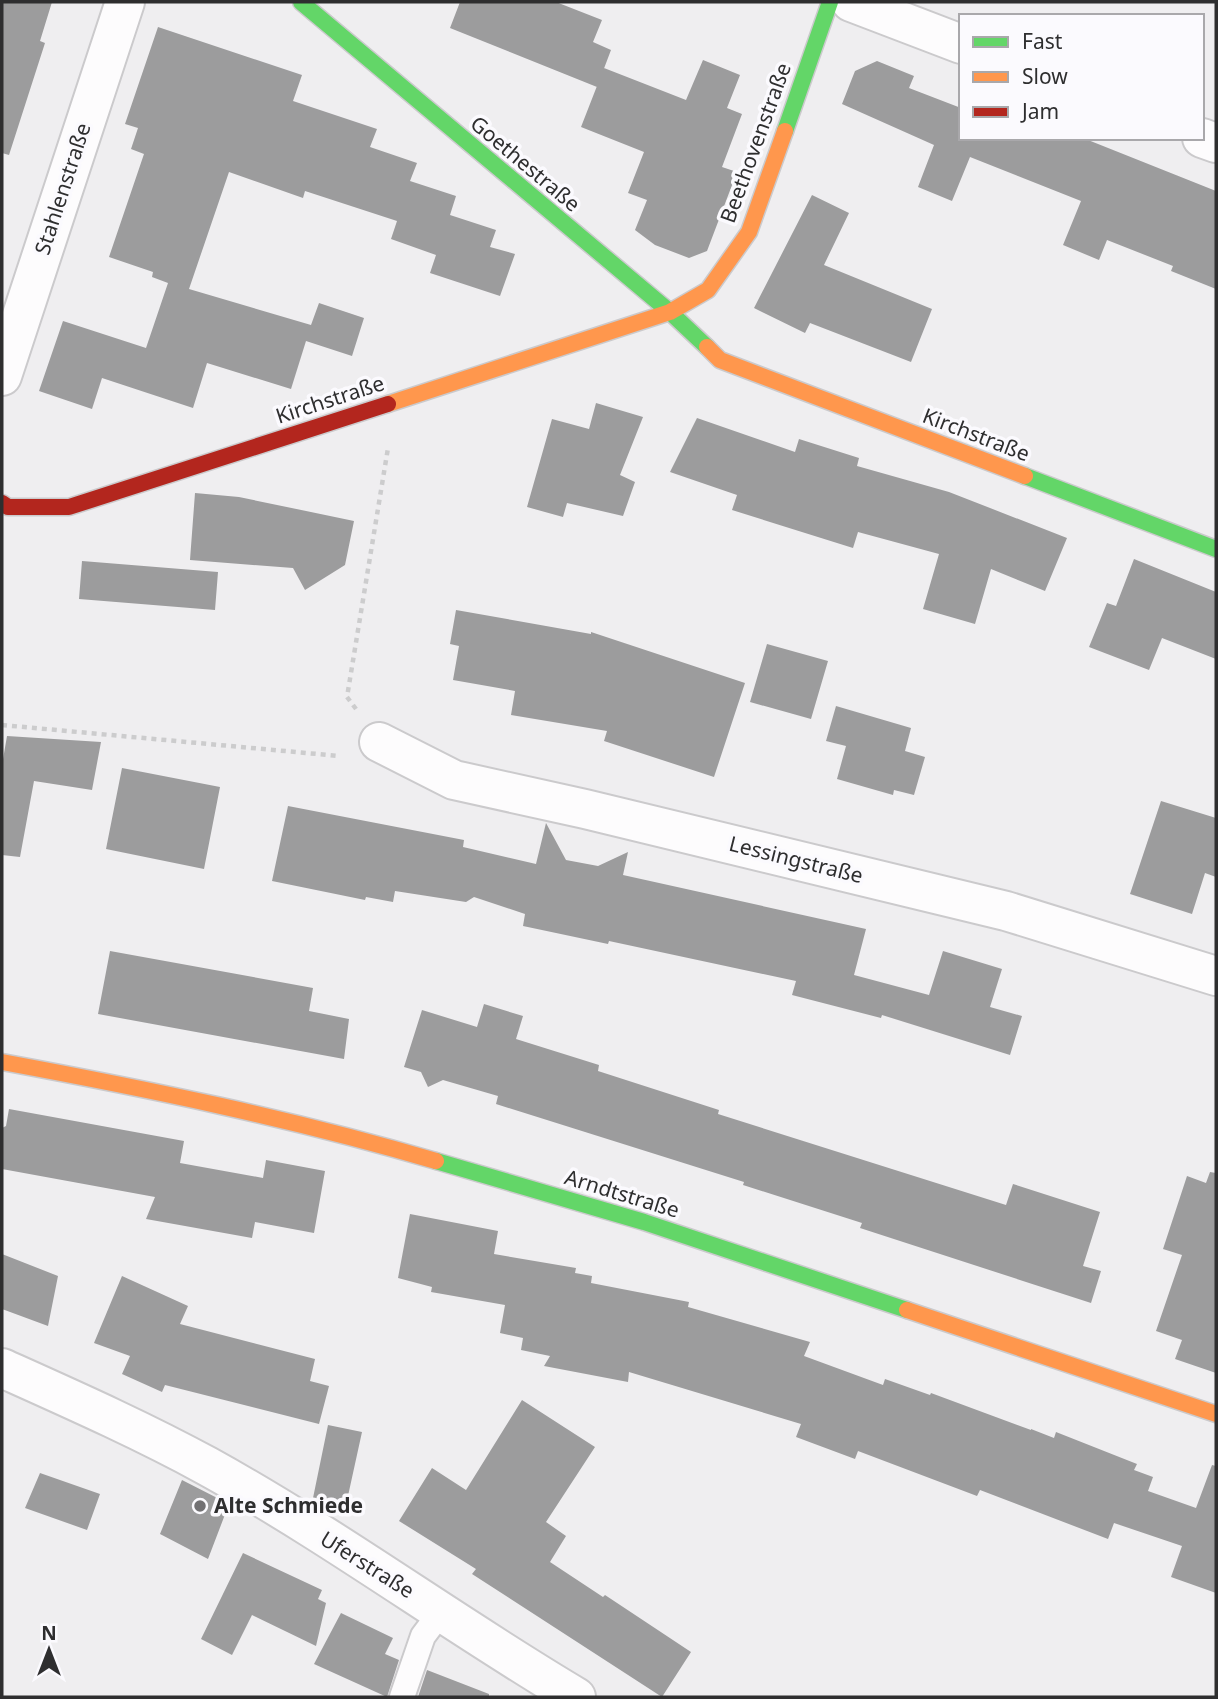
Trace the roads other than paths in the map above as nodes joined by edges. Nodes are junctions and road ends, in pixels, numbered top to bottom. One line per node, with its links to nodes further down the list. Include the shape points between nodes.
1 (125, 2): 8 (street, Stahlenstraße)
2 (301, 2): 6 (street, Goethestraße)
3 (830, 2): 6 (street, Beethovenstraße, via 749,232 708,290)
4 (851, 2): 5 (street)
5 (959, 43)
6 (670, 312): 7 (street, Goethestraße); 9 (street, Kirchstraße, via 69,507 8,507)
7 (720, 360): 10 (street, Kirchstraße)
8 (2, 376)
9 (2, 503)
10 (1216, 549)
11 (379, 742): 12 (street, Lessingstraße, via 454,780 1006,911)
12 (1216, 976)
13 (2, 1062): 15 (street, Arndtstraße, via 372,1142 644,1222)
14 (2, 1368): 16 (street, Uferstraße, via 208,1466)
15 (1216, 1414)
16 (441, 1612): 17 (lane, via 423,1636); 18 (street, Uferstraße)
17 (402, 1697)
18 (576, 1697)

